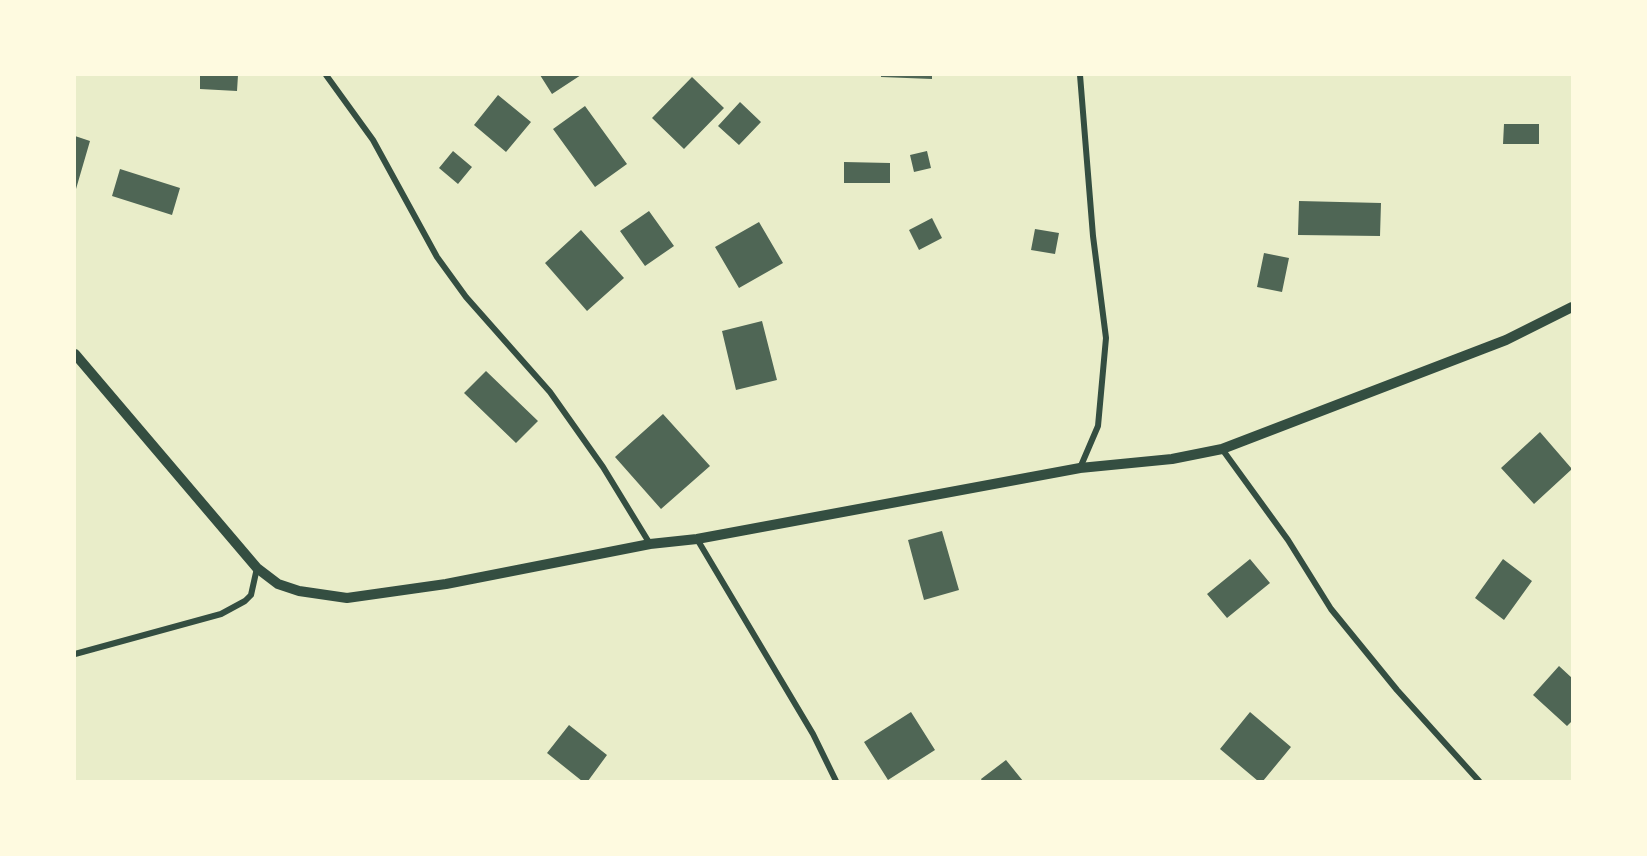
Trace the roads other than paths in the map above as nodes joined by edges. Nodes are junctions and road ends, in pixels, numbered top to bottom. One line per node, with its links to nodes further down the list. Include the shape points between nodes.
1 (326, 75): 8 (street, via 373,140 443,265 466,297 550,392 603,467)
2 (1080, 75): 6 (street, via 1106,338 1098,426)
3 (1572, 307): 5 (street, via 1506,340)
4 (75, 354): 9 (street)
5 (1222, 450): 6 (street); 12 (street, via 1288,540 1331,609)
6 (1080, 468): 7 (street)
7 (697, 539): 8 (street); 11 (street, via 813,734)
8 (650, 544): 9 (street, via 446,584 347,598 278,584)
9 (257, 568): 10 (street, via 251,595 220,614)
10 (75, 654)
11 (836, 781)
12 (1479, 781)

